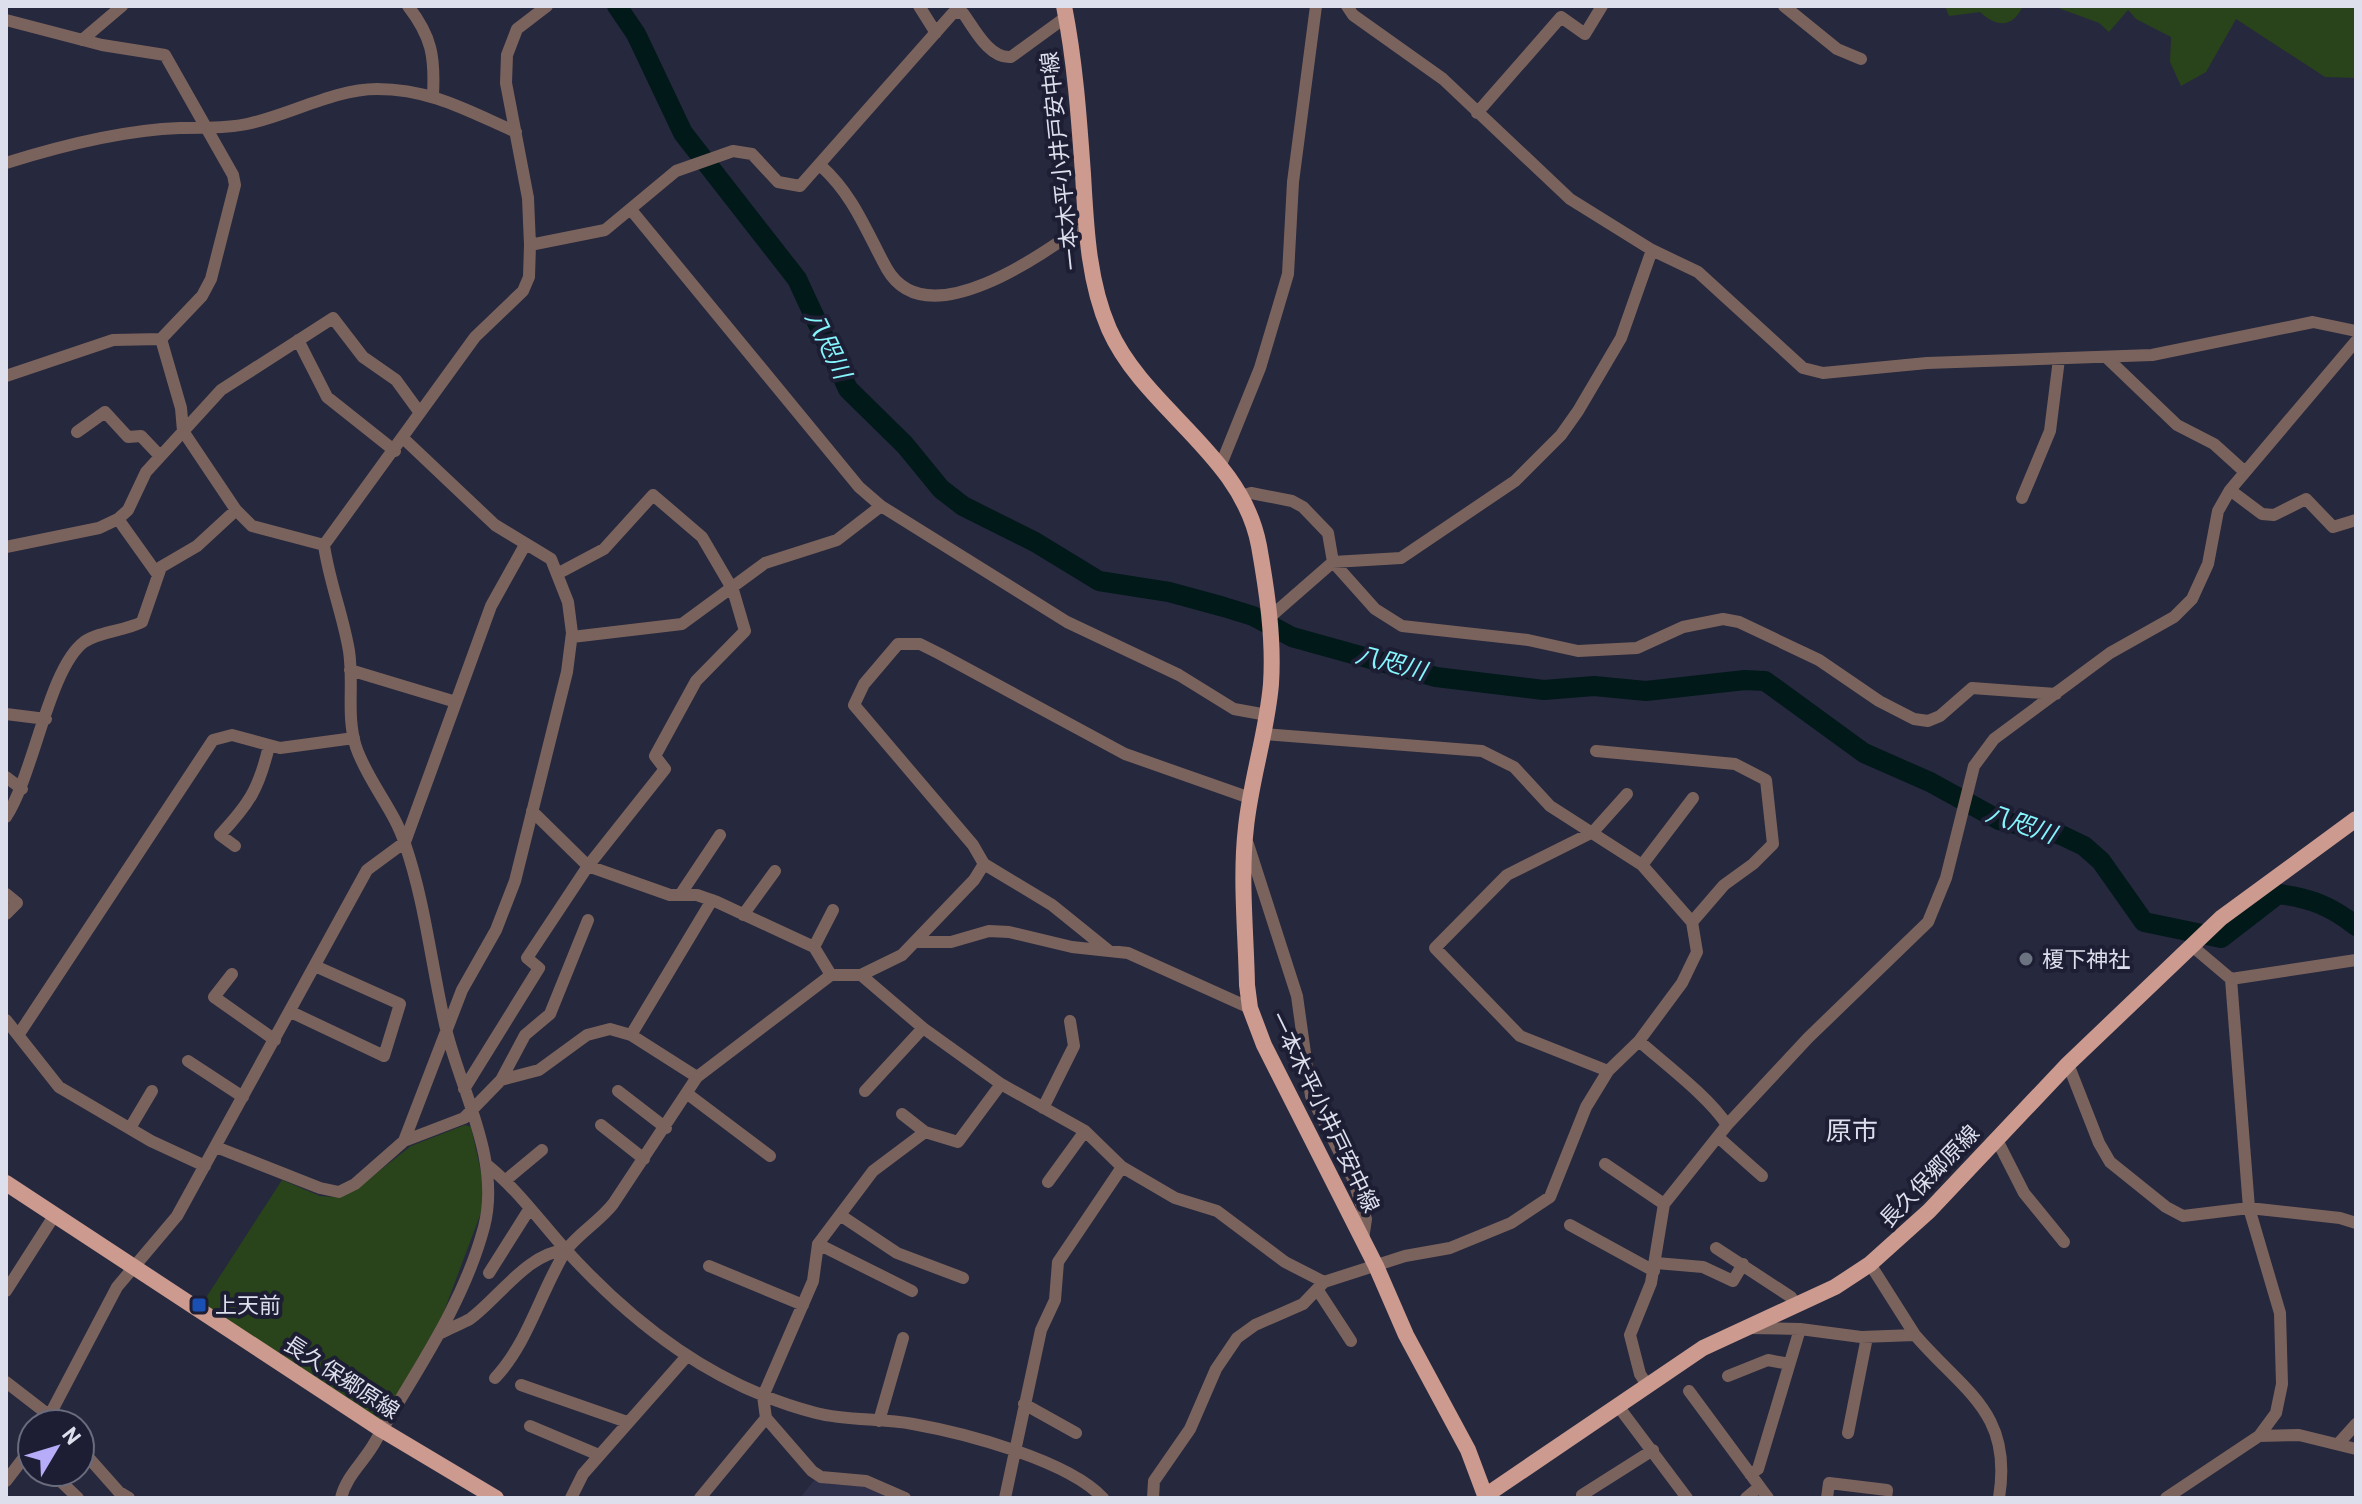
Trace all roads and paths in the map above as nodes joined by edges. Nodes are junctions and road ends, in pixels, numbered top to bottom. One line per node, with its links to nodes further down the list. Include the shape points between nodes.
1 (122, 6): 12 (street)
2 (408, 6): 14 (street, via 435,60)
3 (547, 6): 17 (street, via 509,42 506,83)
4 (919, 6): 11 (street)
5 (1316, 6): 37 (street, via 1293,182 1288,274 1260,368)
6 (1347, 6): 15 (street, via 1443,79)
7 (1602, 6): 15 (street, via 1585,34 1561,17)
8 (1784, 6): 13 (street, via 1837,49)
9 (1065, 12): 11 (street, via 1011,57 991,50 963,13 953,13); 21 (main road, 一本木平小井戸安中線)
10 (6, 20): 12 (street)
11 (936, 33): 19 (street)
12 (82, 40): 16 (street, via 165,55)
13 (1861, 59)
14 (433, 95): 16 (street, via 375,89 286,115); 17 (street)
15 (1477, 113): 23 (street, via 1570,199)
16 (206, 129): 18 (street, via 123,136); 25 (street, via 235,185 211,279)
17 (516, 132): 22 (street)
18 (6, 163)
19 (821, 166): 20 (street, via 800,186 778,182 752,154 733,151 676,171 640,197); 21 (street, via 845,189 888,271 901,286 927,297 1022,266)
20 (632, 211): 22 (street, via 605,230); 42 (street, via 859,487)
21 (1086, 223): 37 (main road, 一本木平小井戸安中線, via 1110,332 1155,395)
22 (530, 245): 31 (street, via 529,277 520,297 475,337)
23 (1652, 250): 29 (street, via 1698,272 1803,368 1823,373); 49 (street, via 1621,338 1578,411 1515,481 1401,558)
24 (2356, 331): 28 (street, via 2313,322 2152,355)
25 (161, 339): 30 (street, via 113,340); 32 (street)
26 (298, 340): 31 (street, via 333,318 363,357 396,380); 32 (street, via 221,390); 35 (street, via 327,397)
27 (2356, 341): 38 (street)
28 (2107, 358): 29 (street); 38 (street, via 2177,425 2214,444)
29 (2059, 359): 41 (street, via 2050,431)
30 (6, 376)
31 (420, 413): 34 (street)
32 (183, 431): 36 (street); 43 (street)
33 (77, 432): 36 (street, via 105,412 128,437 141,436)
34 (403, 438): 35 (street); 47 (street, via 495,525)
35 (395, 451): 46 (street)
36 (160, 456): 44 (street)
37 (1220, 467): 40 (main road, 一本木平小井戸安中線)
38 (2245, 472): 39 (street)
39 (2230, 490): 45 (street, via 2262,514 2274,515 2306,499 2333,527); 56 (street, via 2218,511 2208,564 2192,599 2174,617 2110,653)
40 (1241, 496): 49 (street, via 1251,493 1303,507 1328,533); 53 (main road, 一本木平小井戸安中線, via 1258,543)
41 (2022, 498)
42 (881, 506): 52 (street, via 837,540 765,563); 59 (street, via 1067,622 1179,675 1234,709)
43 (236, 510): 46 (street, via 252,526); 51 (street, via 197,546 161,567)
44 (118, 519): 48 (street, via 99,528); 51 (street)
45 (2356, 520)
46 (324, 545): 55 (street)
47 (525, 545): 50 (street, via 551,559); 57 (street, via 491,606)
48 (6, 547)
49 (1333, 562): 53 (street); 56 (street, via 1375,609 1402,626 1578,651 1637,648 1683,627 1723,619 1819,660 1914,719 1940,716 1972,688)
50 (557, 574): 52 (street, via 604,549 653,495 702,537); 54 (street, via 568,602)
51 (158, 575): 60 (street, via 142,622 77,649)
52 (730, 586): 54 (street, via 682,624); 80 (street, via 745,631 696,681 655,756 665,769)
53 (1270, 617): 59 (main road, 一本木平小井戸安中線)
54 (572, 637): 70 (street)
55 (350, 670): 57 (street); 62 (street, via 348,708)
56 (2056, 694): 126 (street, via 2009,725 1974,766 1946,878 1928,922)
57 (456, 702): 76 (street)
58 (6, 714): 60 (street)
59 (1267, 715): 61 (main road, 一本木平小井戸安中線)
60 (46, 719): 66 (street)
61 (1263, 734): 68 (main road, 一本木平小井戸安中線); 73 (street, via 1415,749 1474,748 1514,767 1550,806)
62 (354, 738): 63 (street); 76 (street)
63 (269, 746): 77 (street, via 258,788 220,835); 106 (street, via 223,735 206,747)
64 (1596, 751): 89 (street, via 1735,764 1766,780 1773,844 1724,885)
65 (6, 777): 66 (street)
66 (22, 789): 71 (street)
67 (1627, 794): 73 (street)
68 (1250, 798): 75 (main road, 一本木平小井戸安中線); 78 (street, via 1125,754 920,644 898,644 864,684 854,705)
69 (1693, 798): 79 (street)
70 (532, 811): 80 (street); 105 (street, via 515,881)
71 (6, 815)
72 (2356, 819): 91 (main road, 長久保郷原線, via 2262,885)
73 (1593, 832): 79 (street); 112 (street, via 1507,875 1435,948 1520,1036)
74 (720, 835): 83 (street)
75 (1245, 837): 100 (main road, 一本木平小井戸安中線); 153 (street, via 1297,996 1311,1096 1353,1179 1366,1219)
76 (405, 842): 95 (street, via 367,870); 105 (street)
77 (235, 846)
78 (984, 864): 90 (street); 93 (street, via 1052,905)
79 (1642, 865): 89 (street)
80 (588, 866): 83 (street); 116 (street, via 527,958 539,968)
81 (775, 871): 87 (street)
82 (6, 894): 86 (street, via 17,903)
83 (680, 895): 84 (street)
84 (712, 900): 87 (street); 107 (street)
85 (833, 910): 92 (street)
86 (6, 914)
87 (743, 915): 92 (street)
88 (588, 920): 114 (street, via 550,1014 525,1035)
89 (1692, 922): 109 (street, via 1697,952 1682,983)
90 (917, 942): 93 (street, via 951,942 999,931); 98 (street)
91 (2192, 946): 99 (street); 111 (main road, 長久保郷原線)
92 (814, 947): 97 (street)
93 (1109, 951): 100 (street, via 1128,953)
94 (2356, 960): 99 (street)
95 (315, 966): 101 (street); 101 (street, via 400,1004 384,1056)
96 (232, 974): 108 (street, via 214,997)
97 (831, 975): 98 (street); 113 (street)
98 (861, 975): 104 (street)
99 (2231, 979): 148 (street)
100 (1250, 1008): 153 (main road, 一本木平小井戸安中線)
101 (291, 1012): 108 (street)
102 (6, 1020): 106 (street)
103 (1070, 1021): 122 (street, via 1074,1046)
104 (923, 1028): 115 (street); 119 (street)
105 (447, 1033): 116 (street); 133 (street)
106 (19, 1034): 127 (street, via 59,1087)
107 (631, 1035): 113 (street); 114 (street, via 610,1029 587,1035 539,1070)
108 (275, 1040): 121 (street)
109 (1639, 1041): 112 (street); 126 (street, via 1715,1106)
110 (188, 1061): 121 (street)
111 (2068, 1064): 132 (main road, 長久保郷原線); 148 (street, via 2110,1162 2166,1207 2198,1217)
112 (1608, 1071): 161 (street, via 1586,1107 1550,1197 1511,1223 1450,1248)
113 (697, 1077): 120 (street)
114 (501, 1080): 123 (street)
115 (1001, 1084): 122 (street); 130 (street, via 958,1142)
116 (464, 1089): 123 (street)
117 (152, 1091): 127 (street)
118 (618, 1091): 128 (street)
119 (865, 1091)
120 (689, 1095): 128 (street); 136 (street)
121 (243, 1097): 134 (street)
122 (1043, 1108): 129 (street)
123 (472, 1111): 133 (street); 139 (street)
124 (902, 1114): 130 (street)
125 (601, 1125): 137 (street)
126 (1727, 1125): 131 (street)
127 (130, 1128): 140 (street)
128 (666, 1128): 137 (street)
129 (1085, 1131): 141 (street); 144 (street)
130 (925, 1132): 149 (street, via 873,1171)
131 (1718, 1137): 142 (street); 146 (street)
132 (1996, 1138): 154 (street, via 2024,1193); 159 (main road, 長久保郷原線, via 1929,1211)
133 (404, 1141): 134 (street, via 339,1192)
134 (216, 1147): 140 (street)
135 (542, 1150): 143 (street)
136 (770, 1156)
137 (644, 1159): 157 (street, via 598,1223)
138 (1605, 1164): 146 (street)
139 (487, 1165): 143 (street); 173 (street, via 484,1226)
140 (205, 1166): 163 (street, via 177,1216)
141 (1122, 1167): 166 (street, via 1175,1198 1217,1211); 187 (street, via 1058,1262 1055,1300 1041,1330)
142 (1762, 1176)
143 (506, 1180): 147 (street)
144 (1048, 1182)
145 (6, 1183): 150 (main road, 長久保郷原線)
146 (1664, 1204): 162 (street)
147 (530, 1208): 157 (street); 164 (street)
148 (2249, 1208): 151 (street); 199 (street, via 2282,1331 2276,1413)
149 (840, 1215): 155 (street); 165 (street, via 897,1253)
150 (54, 1216): 163 (main road, 長久保郷原線); 167 (street)
151 (2356, 1223)
152 (1570, 1225): 162 (street)
153 (1363, 1239): 161 (main road, 一本木平小井戸安中線)
154 (2064, 1242)
155 (818, 1244): 168 (street); 169 (street)
156 (1716, 1248): 158 (street)
157 (566, 1250): 173 (street, via 554,1250 470,1319); 178 (street, via 663,1341); 181 (street)
158 (1743, 1264): 162 (street, via 1733,1281 1703,1267); 170 (street)
159 (1870, 1264): 170 (main road, 長久保郷原線); 174 (street)
160 (709, 1266): 169 (street)
161 (1376, 1266): 166 (street); 208 (main road, 一本木平小井戸安中線, via 1406,1335 1468,1450)
162 (1655, 1267): 184 (street, via 1630,1335)
163 (131, 1268): 190 (street); 196 (main road, 長久保郷原線)
164 (489, 1273)
165 (963, 1278)
166 (1321, 1285): 177 (street); 217 (street, via 1303,1304 1237,1338 1216,1369 1190,1429 1154,1481)
167 (6, 1291)
168 (912, 1291)
169 (803, 1305): 186 (street)
170 (1796, 1306): 171 (main road, 長久保郷原線)
171 (1749, 1328): 172 (street); 184 (main road, 長久保郷原線, via 1703,1348)
172 (1800, 1329): 175 (street); 179 (street)
173 (441, 1333): 196 (street)
174 (1915, 1335): 175 (street); 223 (street, via 1964,1383 1995,1428 2004,1468)
175 (1867, 1337): 198 (street)
176 (903, 1338): 192 (street)
177 (1351, 1341)
178 (687, 1356): 186 (street); 193 (street)
179 (1789, 1364): 180 (street, via 1768,1360); 206 (street, via 1758,1469)
180 (1728, 1376)
181 (495, 1378)
182 (6, 1382): 189 (street)
183 (521, 1385): 193 (street)
184 (1647, 1385): 188 (main road, 長久保郷原線)
185 (1689, 1391): 206 (street)
186 (763, 1396): 191 (street); 192 (street, via 818,1413)
187 (1024, 1404): 197 (street); 203 (street)
188 (1618, 1406): 202 (street); 208 (main road, 長久保郷原線)
189 (34, 1408)
190 (55, 1408)
191 (766, 1418): 213 (street); 214 (street, via 821,1477 866,1481)
192 (879, 1421): 203 (street, via 912,1424)
193 (627, 1422): 204 (street)
194 (2356, 1424): 200 (street)
195 (530, 1426): 204 (street)
196 (382, 1430): 210 (street, via 363,1464 345,1481); 211 (main road, 長久保郷原線)
197 (1076, 1433)
198 (1848, 1433)
199 (2259, 1436): 200 (street, via 2299,1435); 224 (street)
200 (2338, 1444): 201 (street)
201 (2356, 1449)
202 (1653, 1450): 218 (street); 219 (street)
203 (1012, 1451): 215 (street); 216 (street, via 1068,1471)
204 (599, 1455): 212 (street)
205 (96, 1466): 209 (street)
206 (1750, 1474): 207 (street)
207 (1764, 1493): 220 (street)
208 (1484, 1497)
209 (129, 1498)
210 (341, 1498)
211 (496, 1498)
212 (571, 1498)
213 (700, 1498)
214 (905, 1498)
215 (1005, 1498)
216 (1103, 1498)
217 (1153, 1498)
218 (1583, 1498)
219 (1687, 1498)
220 (1746, 1498)
221 (1827, 1498): 222 (street, via 1829,1483 1887,1490)
222 (1886, 1498)
223 (1999, 1498)
224 (2166, 1498)

